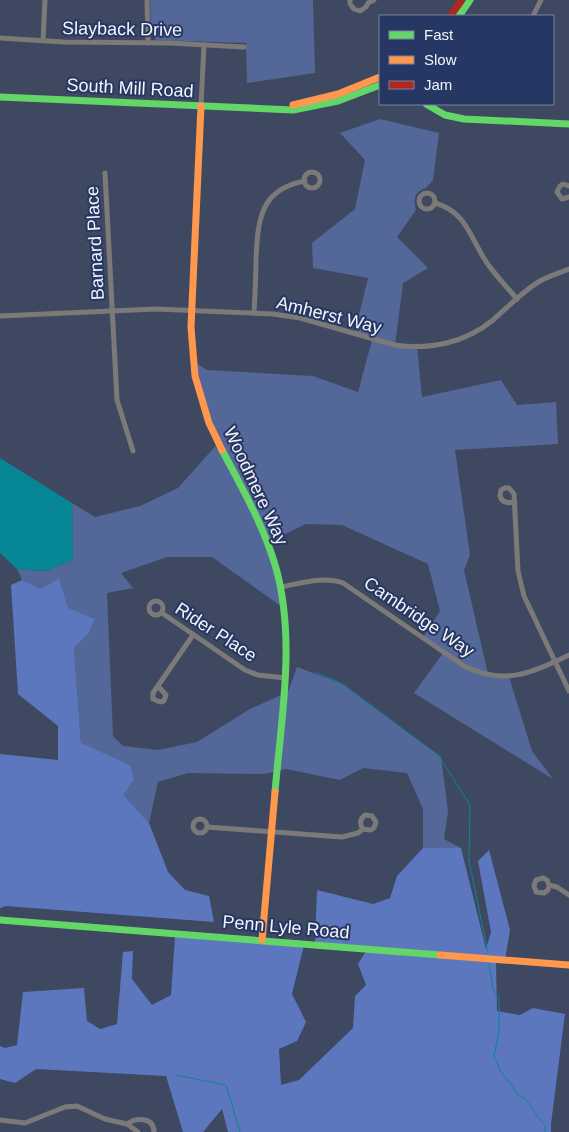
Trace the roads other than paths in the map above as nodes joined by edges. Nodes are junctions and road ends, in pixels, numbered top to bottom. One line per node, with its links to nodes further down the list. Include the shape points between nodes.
1 (44, 0): 13 (street)
2 (147, 0): 14 (street)
3 (350, 0): 8 (street, via 356,10 364,9)
4 (374, 0): 8 (street)
5 (462, 0): 9 (street)
6 (470, 0): 10 (street)
7 (541, 0): 11 (street)
8 (368, 1)
9 (451, 15)
10 (460, 15)
11 (534, 15)
12 (0, 38): 13 (street, Slayback Drive)
13 (42, 41): 14 (street, Slayback Drive)
14 (148, 43): 15 (street, Slayback Drive)
15 (204, 45): 16 (street, Slayback Drive); 21 (street, Woodmere Way)
16 (244, 47)
17 (379, 77): 22 (street, South Mill Road, via 342,94 291,106)
18 (379, 85): 22 (street, South Mill Road, via 311,108)
19 (0, 97): 21 (street, South Mill Road)
20 (428, 105): 23 (street, via 445,115 464,119)
21 (201, 106): 22 (street, South Mill Road); 32 (street, Woodmere Way)
22 (258, 109)
23 (569, 124)
24 (105, 173): 33 (street, Barnard Place)
25 (305, 181): 34 (street, via 277,192 262,212 258,227)
26 (569, 186): 27 (street, via 563,184 557,190 559,197)
27 (568, 198): 29 (street)
28 (434, 203): 31 (street, via 453,212 465,223 489,266)
29 (569, 206)
30 (569, 270): 31 (street, Amherst Way, via 543,280)
31 (518, 299): 34 (street, Amherst Way, via 469,335 445,344 420,347 389,344 300,318)
32 (192, 310): 33 (street, Amherst Way); 34 (street, Amherst Way); 38 (street, Woodmere Way, via 192,360 203,408 264,533)
33 (112, 311): 35 (street, Amherst Way); 36 (street, Barnard Place, via 117,400)
34 (254, 313)
35 (0, 316)
36 (133, 451)
37 (514, 502): 42 (street, via 520,584 528,608)
38 (281, 587): 42 (street, Cambridge Way, via 322,579 343,583 464,666 484,674 502,677 522,675); 43 (street, Woodmere Way, via 287,634)
39 (162, 613): 40 (street, Rider Place)
40 (193, 634): 43 (street, Rider Place, via 245,670); 44 (street)
41 (569, 655): 42 (street, Cambridge Way)
42 (555, 662): 45 (street)
43 (285, 678): 48 (street, Woodmere Way)
44 (158, 686)
45 (569, 691)
46 (207, 827): 48 (street)
47 (363, 829): 48 (street, via 349,836 334,837)
48 (272, 832): 52 (street, Woodmere Way)
49 (549, 885): 50 (street)
50 (569, 895)
51 (0, 920): 52 (street, Penn Lyle Road)
52 (262, 940): 53 (street, Penn Lyle Road)
53 (569, 964)
54 (0, 1120): 55 (street, via 25,1123 71,1106 84,1108 112,1122)
55 (127, 1124): 56 (street, via 142,1119 150,1122); 57 (street)
56 (154, 1129)
57 (138, 1132)

